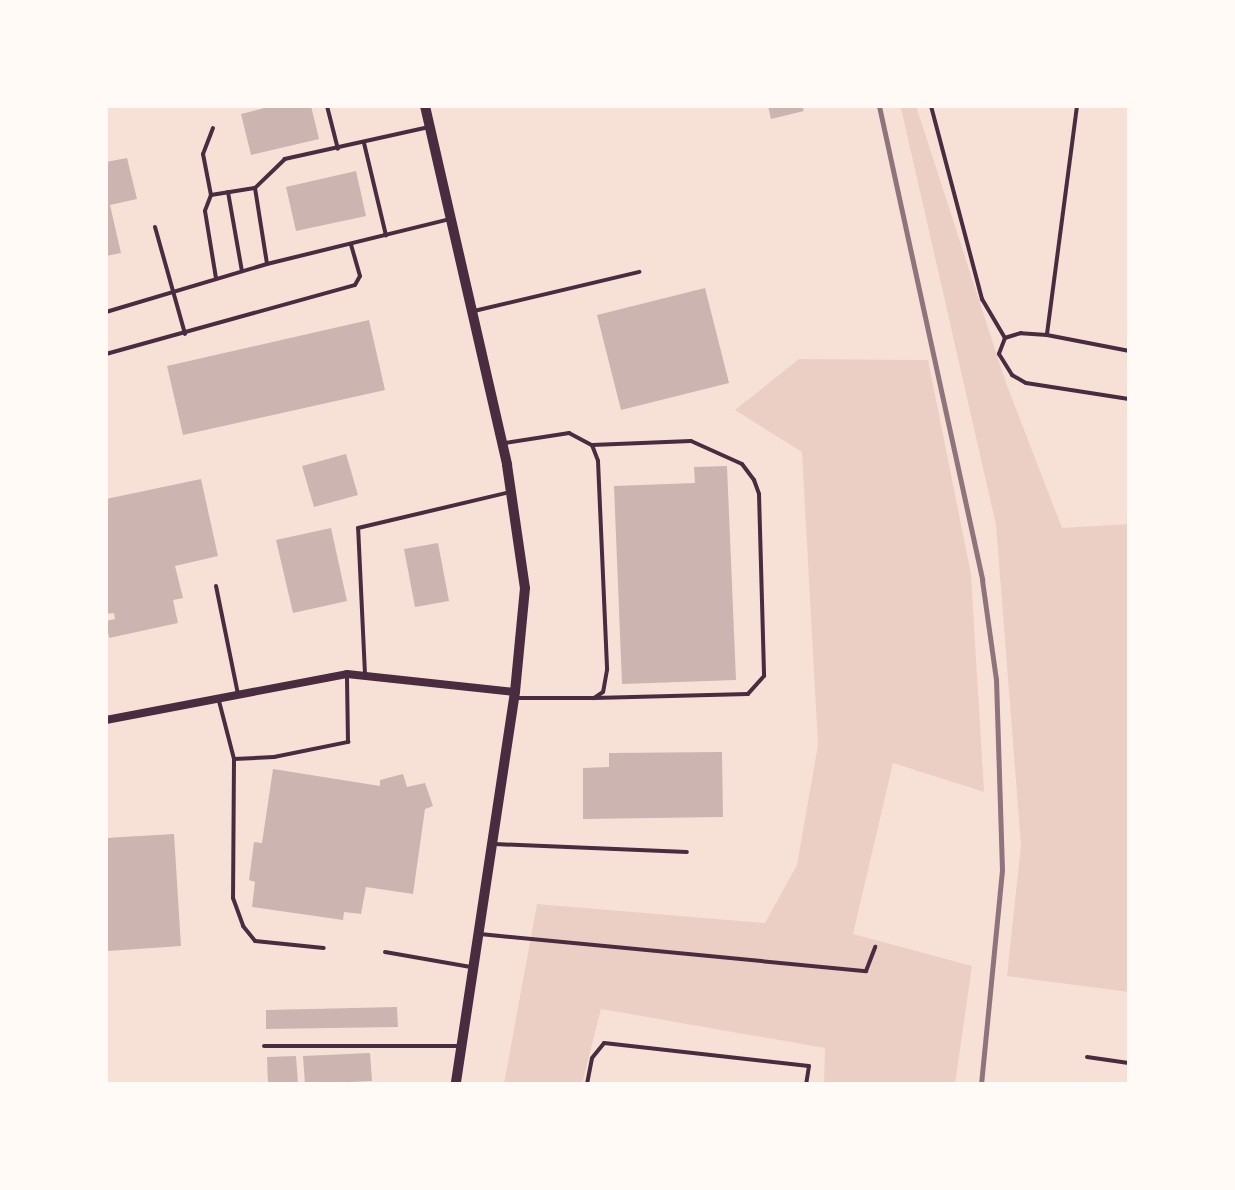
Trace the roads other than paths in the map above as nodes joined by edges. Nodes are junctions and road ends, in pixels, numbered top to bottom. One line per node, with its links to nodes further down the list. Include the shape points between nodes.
1 (327, 106): 8 (lane)
2 (425, 106): 5 (street)
3 (931, 106): 25 (lane, via 982,299)
4 (1077, 106): 24 (lane)
5 (431, 127): 7 (lane); 12 (street)
6 (213, 128): 11 (lane, via 203,154)
7 (364, 143): 8 (lane); 14 (lane)
8 (338, 149): 9 (lane, via 285,159)
9 (255, 188): 10 (lane); 16 (lane)
10 (228, 192): 11 (lane); 17 (lane)
11 (211, 195): 19 (lane, via 205,211)
12 (451, 218): 14 (lane); 21 (street)
13 (155, 227): 20 (lane)
14 (386, 235): 15 (lane)
15 (351, 245): 16 (lane); 23 (lane, via 360,276 355,285)
16 (267, 264): 17 (lane)
17 (242, 271): 19 (lane)
18 (639, 272): 21 (lane)
19 (216, 278): 20 (lane)
20 (174, 290): 22 (lane); 23 (lane)
21 (472, 311): 29 (street)
22 (106, 312)
23 (185, 334): 27 (lane)
24 (1047, 335): 25 (lane); 26 (lane)
25 (1005, 338): 28 (lane, via 1002,363 1026,383)
26 (1129, 351)
27 (106, 354)
28 (1129, 399)
29 (502, 443): 30 (lane, via 569,433); 31 (street)
30 (592, 445): 38 (lane, via 598,461 607,670 603,692); 38 (lane, via 691,441 742,464 754,480 759,494 764,676 748,694)
31 (511, 492): 34 (lane, via 358,528); 36 (street, via 525,588)
32 (216, 586): 35 (lane)
33 (347, 674): 34 (street); 35 (street); 40 (lane, via 348,742)
34 (365, 674): 36 (street)
35 (238, 694): 37 (street)
36 (514, 695): 38 (lane); 41 (street)
37 (219, 698): 39 (street); 40 (lane)
38 (594, 698)
39 (106, 720)
40 (234, 759): 45 (lane, via 233,898 243,926 255,941)
41 (492, 844): 42 (lane); 43 (street)
42 (687, 852)
43 (478, 933): 44 (lane, via 866,971); 47 (street)
44 (875, 947)
45 (324, 948)
46 (385, 952): 47 (lane)
47 (473, 968): 49 (street)
48 (264, 1046): 49 (lane)
49 (461, 1046): 52 (street)
50 (1087, 1057): 51 (lane)
51 (1129, 1063)
52 (456, 1084)
53 (587, 1084): 54 (lane, via 592,1058 604,1043 809,1066)
54 (806, 1084)

